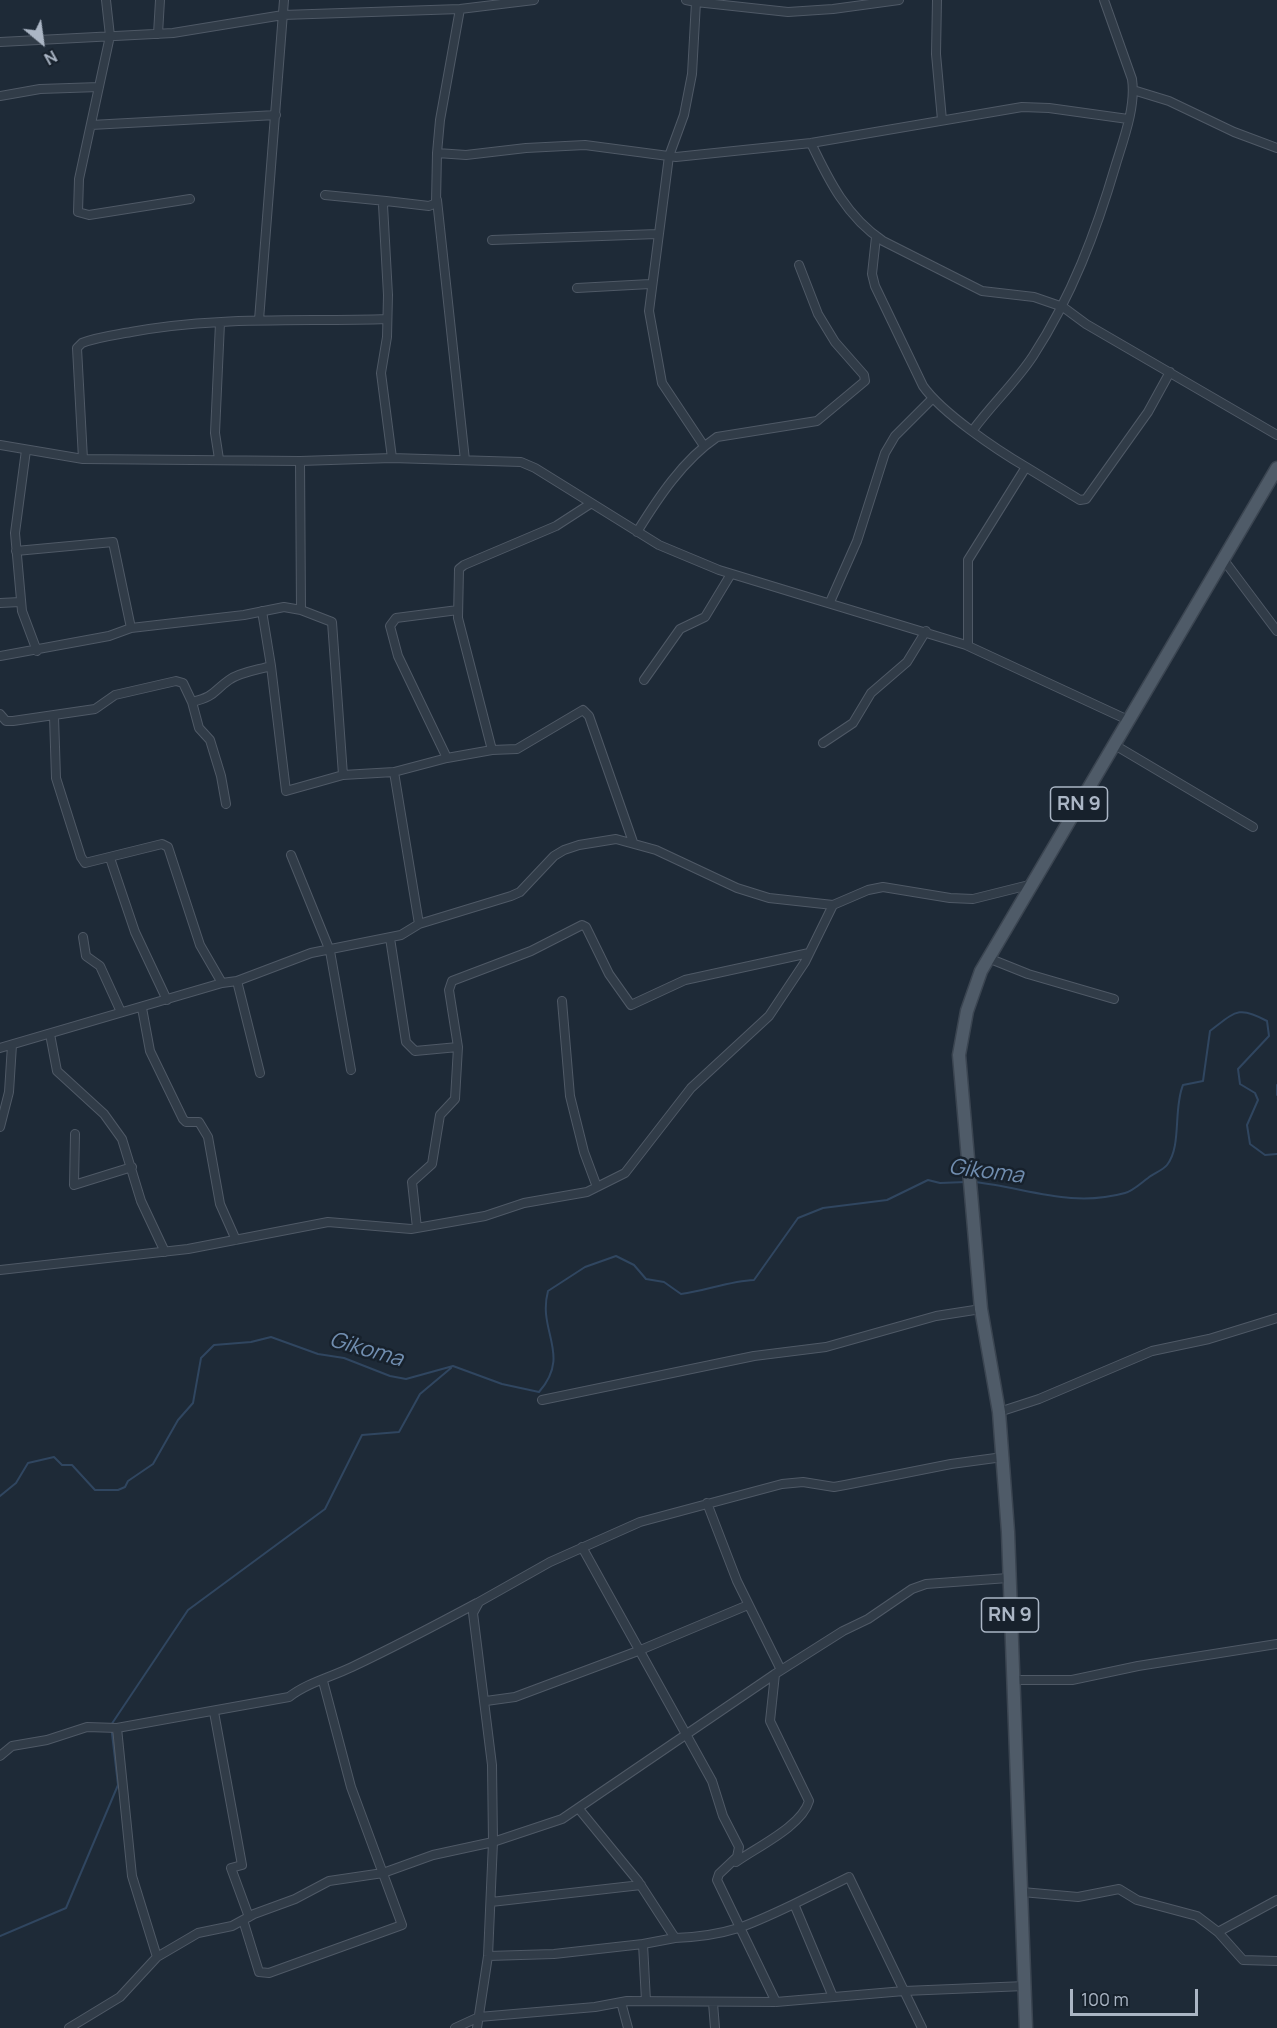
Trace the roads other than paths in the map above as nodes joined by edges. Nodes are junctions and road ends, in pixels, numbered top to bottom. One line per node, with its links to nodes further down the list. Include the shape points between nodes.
1 (106, 0): 14 (street)
2 (160, 0): 13 (street)
3 (284, 0): 12 (street)
4 (534, 0): 9 (street)
5 (686, 0): 10 (street)
6 (899, 0): 10 (street, via 788,12)
7 (937, 0): 21 (street, via 936,54)
8 (1104, 0): 17 (street)
9 (496, 2): 11 (street)
10 (696, 2): 26 (street, via 692,74 684,115)
11 (460, 9): 12 (street); 25 (street)
12 (283, 15): 13 (street); 19 (street)
13 (158, 34): 14 (street)
14 (110, 36): 15 (street); 16 (street)
15 (0, 42)
16 (99, 87): 18 (street, via 40,89); 22 (street)
17 (1133, 90): 20 (street); 24 (street, via 1169,100)
18 (0, 96)
19 (276, 115): 22 (street); 39 (street)
20 (1128, 119): 21 (street, via 1038,107); 37 (street, via 1088,251)
21 (942, 120): 23 (street)
22 (91, 125): 28 (street, via 79,179 78,212 89,215)
23 (811, 143): 26 (street); 32 (street, via 850,214)
24 (1277, 148)
25 (437, 153): 26 (street, via 585,145); 29 (street)
26 (669, 156): 31 (street)
27 (325, 195): 30 (street)
28 (190, 199)
29 (437, 200): 30 (street, via 429,206); 51 (street)
30 (386, 201): 38 (street, via 382,205)
31 (657, 234): 33 (street); 35 (street)
32 (876, 237): 37 (street, via 982,291 1034,297); 42 (street, via 872,274 875,286 913,369)
33 (492, 240)
34 (799, 265): 46 (street, via 818,314 865,381 817,421 724,434)
35 (650, 284): 36 (street); 46 (street, via 649,321 662,383)
36 (577, 288)
37 (1063, 307): 41 (street); 43 (street, via 1033,357)
38 (387, 319): 39 (street); 48 (street, via 381,373)
39 (259, 320): 40 (street)
40 (220, 323): 49 (street, via 173,324 82,343 77,348); 50 (street, via 215,433)
41 (1170, 372): 44 (street); 53 (street, via 1148,412 1086,499 1080,500)
42 (933, 398): 43 (street); 60 (street, via 891,441 868,498 857,540)
43 (973, 430): 53 (street)
44 (1277, 435)
45 (0, 444): 47 (street)
46 (704, 446): 56 (street, via 661,495)
47 (26, 450): 49 (street); 57 (street, via 15,520)
48 (392, 458): 51 (street); 52 (street)
49 (83, 459): 50 (street)
50 (219, 459): 52 (street)
51 (465, 460): 55 (street, via 521,462)
52 (300, 461): 63 (street)
53 (1026, 468): 69 (street, via 968,560)
54 (1277, 468): 58 (main road, RN 9)
55 (590, 504): 56 (street); 64 (street, via 556,526 462,566 458,574)
56 (637, 532): 59 (street)
57 (16, 551): 62 (street); 66 (street, via 113,542)
58 (1223, 559): 67 (street); 77 (main road, RN 9)
59 (731, 574): 60 (street); 73 (street, via 705,617 682,627)
60 (830, 602): 68 (street)
61 (0, 603): 62 (street)
62 (20, 603): 70 (street)
63 (301, 610): 65 (street, via 284,607); 83 (street, via 332,622)
64 (458, 610): 80 (street); 81 (street, via 396,618 390,626 398,656)
65 (262, 611): 66 (street); 72 (street)
66 (131, 628): 70 (street)
67 (1277, 630)
68 (926, 631): 69 (street); 78 (street, via 907,662 871,693 853,723)
69 (968, 646): 77 (street)
70 (37, 651): 71 (street)
71 (0, 656)
72 (271, 666): 74 (street, via 228,680 215,694); 83 (street, via 286,791)
73 (644, 680)
74 (192, 702): 76 (street, via 183,683 176,681 115,695 95,709); 84 (street, via 200,730 210,740)
75 (0, 714): 76 (street, via 6,721)
76 (54, 716): 88 (street, via 56,778 81,857 85,863)
77 (1128, 720): 79 (main road, RN 9)
78 (823, 743)
79 (1113, 744): 85 (street); 89 (main road, RN 9)
80 (492, 750): 81 (street); 86 (street, via 517,749 576,712 586,712)
81 (447, 758): 82 (street)
82 (394, 772): 83 (street); 91 (street)
83 (343, 775)
84 (226, 804)
85 (1253, 827)
86 (633, 842): 90 (street, via 737,888 769,898); 91 (street, via 616,839 579,844 554,856 520,892)
87 (291, 855): 94 (street)
88 (110, 858): 98 (street, via 162,844 168,847 200,945); 100 (street, via 135,932)
89 (1033, 884): 90 (street, via 973,899 883,887); 96 (main road, RN 9)
90 (833, 905): 95 (street)
91 (419, 924): 93 (street)
92 (83, 938): 103 (street, via 86,956 100,966)
93 (390, 938): 94 (street); 106 (street, via 408,1047 415,1051)
94 (330, 951): 97 (street); 108 (street)
95 (809, 953): 106 (street, via 685,980 631,1005 582,925 531,951 452,981 449,990); 113 (street, via 769,1016 691,1088 626,1173)
96 (988, 958): 99 (street); 118 (main road, RN 9, via 967,1011 959,1056)
97 (237, 981): 98 (street); 109 (street)
98 (222, 983): 100 (street)
99 (1114, 999)
100 (166, 1000): 102 (street)
101 (562, 1001): 113 (street, via 570,1096)
102 (142, 1008): 103 (street); 115 (street, via 150,1051 183,1119 199,1122 208,1137 220,1204)
103 (121, 1012): 104 (street)
104 (50, 1034): 105 (street); 112 (street, via 57,1071 115,1127)
105 (12, 1045): 107 (street); 110 (street, via 9,1092)
106 (458, 1047): 114 (street, via 454,1099 440,1115 432,1164 411,1185)
107 (0, 1048)
108 (351, 1070)
109 (260, 1073)
110 (0, 1127)
111 (75, 1134): 112 (street, via 74,1185)
112 (132, 1167): 116 (street, via 141,1201)
113 (597, 1187): 114 (street, via 485,1216)
114 (417, 1228): 115 (street, via 328,1222)
115 (236, 1240): 116 (street)
116 (165, 1252): 117 (street)
117 (0, 1270)
118 (981, 1309): 120 (street, via 936,1316 826,1347 754,1356); 121 (main road, RN 9)
119 (1277, 1318): 121 (street, via 1152,1351)
120 (542, 1400)
121 (999, 1412): 122 (main road, RN 9)
122 (1003, 1457): 123 (street, via 845,1485 782,1484); 125 (main road, RN 9)
123 (706, 1503): 124 (street, via 634,1524); 127 (street)
124 (582, 1547): 126 (street); 129 (street)
125 (1008, 1578): 130 (street, via 919,1586); 131 (main road, RN 9)
126 (479, 1602): 132 (street); 133 (street, via 473,1613)
127 (748, 1605): 129 (street); 130 (street)
128 (1277, 1644): 131 (street, via 1072,1680)
129 (638, 1651): 133 (street, via 516,1697); 136 (street)
130 (778, 1672): 136 (street); 140 (street, via 770,1721 809,1801 798,1820)
131 (1013, 1680): 143 (main road, RN 9)
132 (323, 1681): 134 (street, via 301,1688 289,1697); 141 (street, via 351,1787)
133 (486, 1701): 139 (street)
134 (214, 1712): 135 (street); 147 (street, via 242,1864 231,1868)
135 (117, 1728): 137 (street, via 87,1727 12,1746); 153 (street, via 132,1876)
136 (685, 1736): 138 (street); 140 (street, via 712,1781 723,1816 739,1847)
137 (0, 1756)
138 (579, 1809): 139 (street, via 552,1824); 142 (street)
139 (493, 1842): 141 (street, via 433,1855); 145 (street)
140 (729, 1866): 148 (street, via 717,1880)
141 (383, 1874): 147 (street, via 329,1881 296,1899); 147 (street, via 402,1925 269,1973 259,1972)
142 (641, 1885): 145 (street); 150 (street)
143 (1022, 1892): 149 (street, via 1078,1897 1119,1889 1137,1900 1197,1916); 155 (main road, RN 9)
144 (1277, 1900): 149 (street)
145 (491, 1902): 152 (street)
146 (794, 1904): 148 (street); 156 (street, via 849,1877); 157 (street)
147 (246, 1918): 153 (street, via 232,1926 198,1933)
148 (742, 1929): 150 (street, via 708,1937); 160 (street)
149 (1218, 1932): 154 (street, via 1244,1960)
150 (675, 1938): 151 (street)
151 (643, 1944): 152 (street, via 554,1954); 158 (street)
152 (488, 1956): 162 (street)
153 (157, 1957): 163 (street, via 120,1997)
154 (1277, 1961)
155 (1025, 1986): 156 (street); 169 (main road, RN 9)
156 (904, 1991): 157 (street); 168 (street)
157 (832, 1997): 160 (street)
158 (646, 2001): 159 (street); 161 (street)
159 (621, 2002): 162 (street); 166 (street)
160 (776, 2002): 161 (street)
161 (713, 2003): 167 (street)
162 (478, 2017): 164 (street); 165 (street)
163 (69, 2028)
164 (455, 2028)
165 (477, 2028)
166 (628, 2028)
167 (715, 2028)
168 (922, 2028)
169 (1026, 2028)

